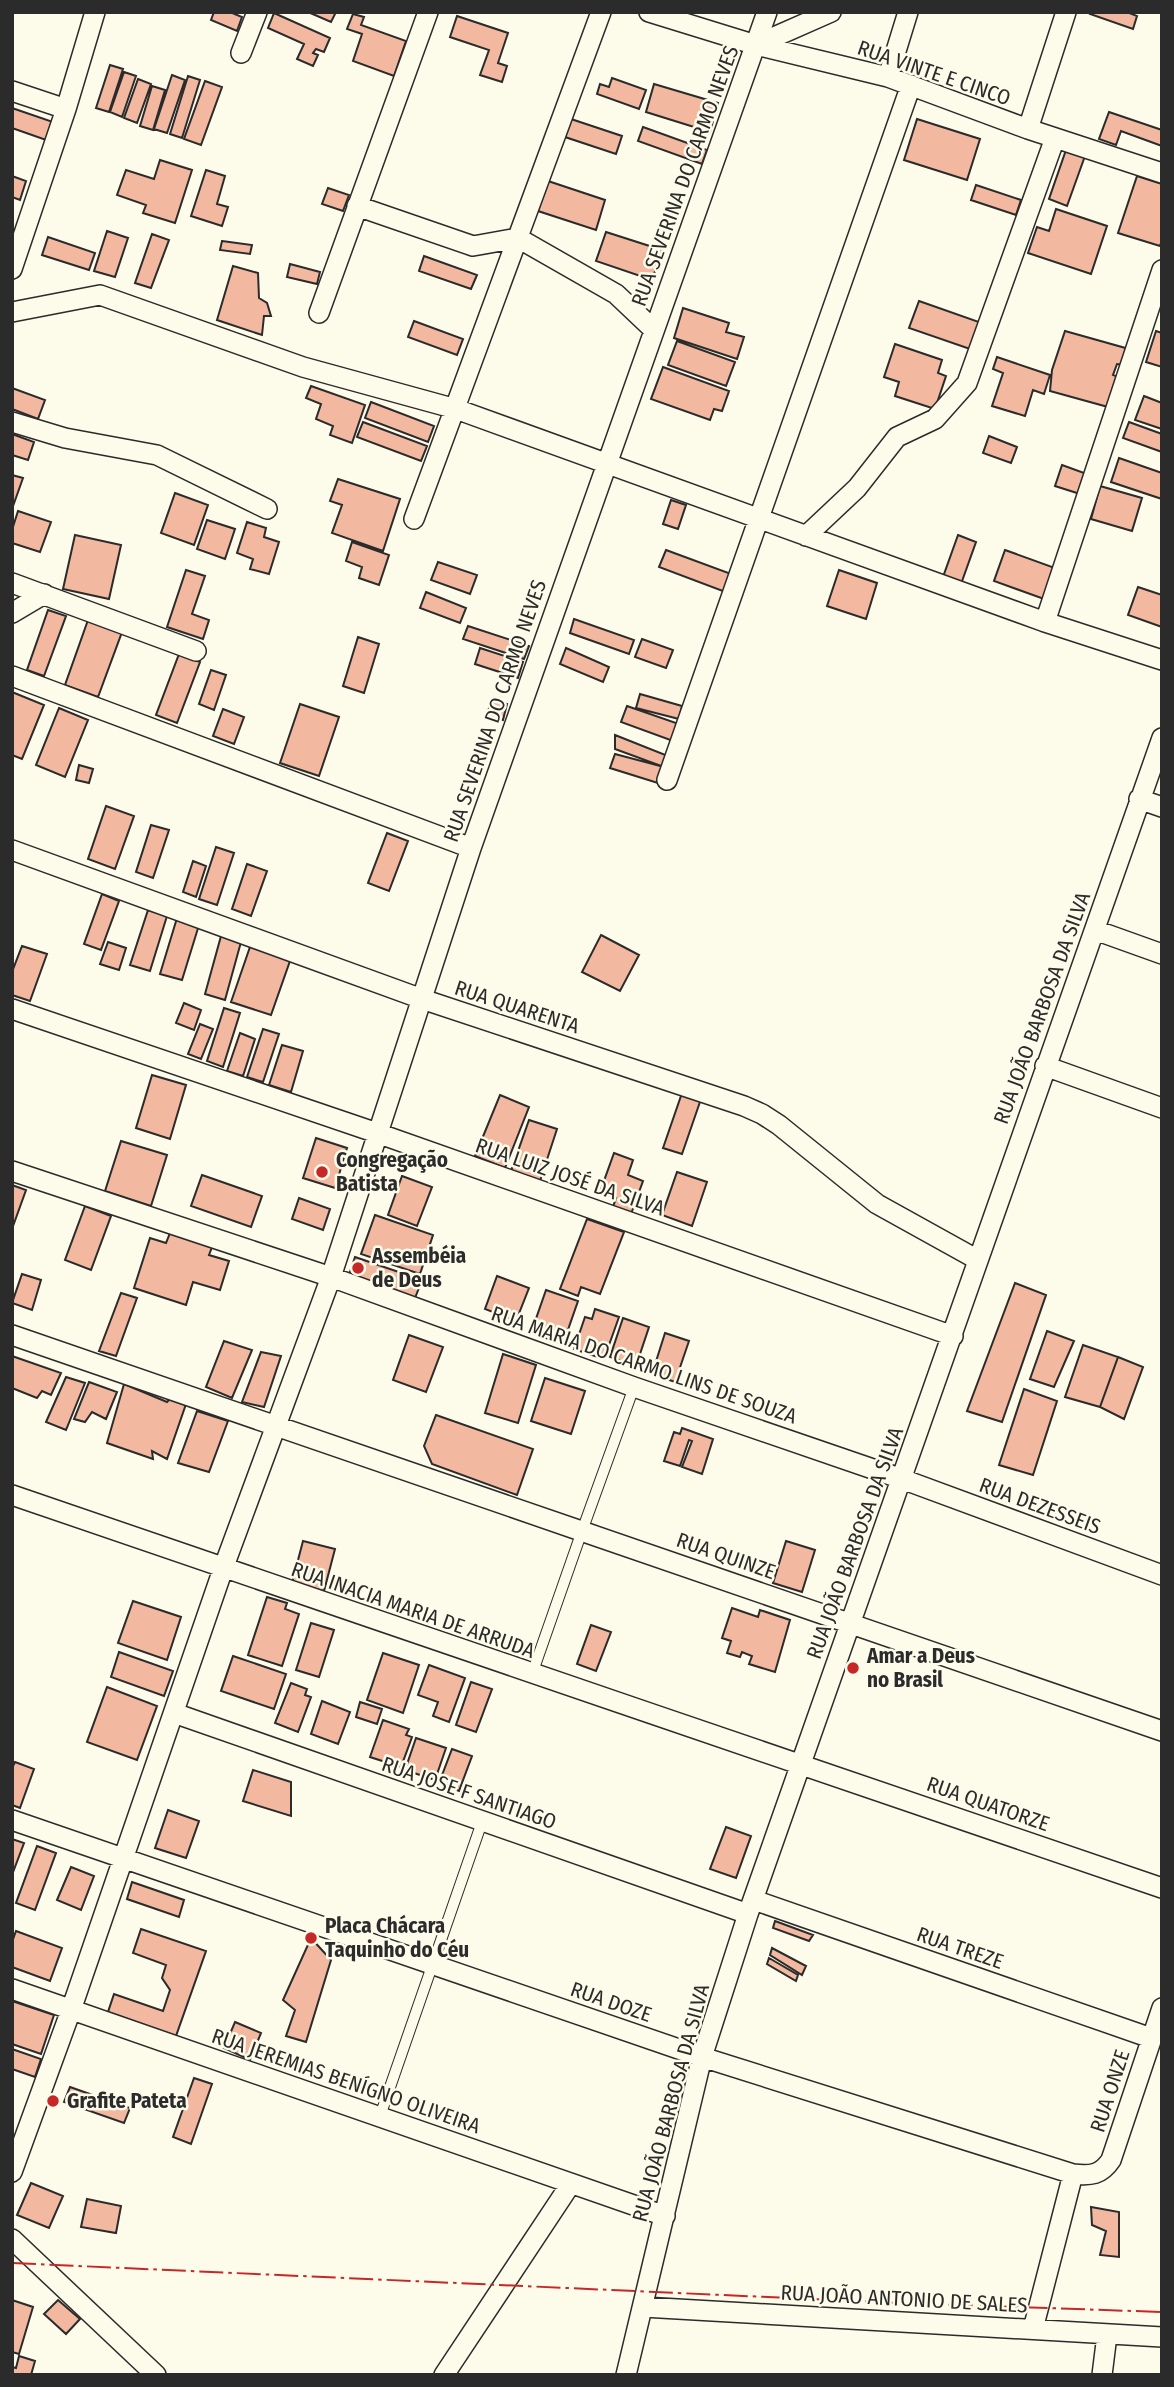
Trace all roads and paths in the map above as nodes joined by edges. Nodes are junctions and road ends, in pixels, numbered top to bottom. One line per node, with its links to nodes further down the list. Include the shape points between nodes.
1 (95, 12): 15 (street)
2 (257, 12): 11 (street)
3 (428, 12): 19 (street)
4 (601, 12): 20 (street)
5 (649, 12): 10 (street, RUA VINTE E CINCO)
6 (767, 12): 10 (street, RUA SEVERINA DO CARMO NEVES)
7 (831, 12): 10 (street)
8 (908, 12): 12 (street)
9 (1066, 12): 16 (street)
10 (756, 45): 12 (street, RUA VINTE E CINCO); 25 (street, RUA SEVERINA DO CARMO NEVES)
11 (241, 53)
12 (888, 77): 13 (street, RUA VINTE E CINCO)
13 (911, 85): 16 (street, RUA VINTE E CINCO); 31 (street)
14 (12, 91): 15 (street)
15 (66, 109): 21 (street)
16 (1028, 129): 17 (street, RUA VINTE E CINCO)
17 (1055, 138): 18 (street, RUA VINTE E CINCO); 32 (street, via 967,383 936,419 897,437 857,488)
18 (1162, 173)
19 (357, 206): 20 (street, via 473,246); 24 (street)
20 (518, 238): 25 (street, via 616,294); 26 (street)
21 (13, 263)
22 (1162, 270): 36 (street)
23 (12, 312): 26 (street, via 100,295 303,367)
24 (319, 313)
25 (654, 330): 28 (street, RUA SEVERINA DO CARMO NEVES)
26 (456, 409): 28 (street); 30 (street)
27 (12, 422): 29 (street, via 65,438 157,455)
28 (607, 463): 31 (street); 44 (street, RUA SEVERINA DO CARMO NEVES)
29 (267, 509)
30 (414, 519)
31 (759, 519): 32 (street); 41 (street)
32 (806, 536): 36 (street)
33 (12, 583): 34 (street)
34 (44, 594): 35 (street); 37 (street)
35 (12, 613)
36 (1045, 622): 38 (street)
37 (196, 651)
38 (1162, 660)
39 (12, 676): 44 (street)
40 (1162, 737): 42 (street, RUA JOÃO BARBOSA DA SILVA)
41 (667, 780)
42 (1139, 799): 43 (street); 46 (street, RUA JOÃO BARBOSA DA SILVA)
43 (1162, 807)
44 (471, 848): 48 (street, RUA SEVERINA DO CARMO NEVES)
45 (12, 850): 48 (street, RUA QUARENTA)
46 (1095, 930): 47 (street); 50 (street, RUA JOÃO BARBOSA DA SILVA)
47 (1162, 954)
48 (422, 999): 52 (street, RUA SEVERINA DO CARMO NEVES); 54 (street, RUA QUARENTA, via 762,1114 877,1203)
49 (12, 1009): 52 (street, RUA LUIZ JOSÉ DA SILVA)
50 (1045, 1066): 51 (street); 54 (street, RUA JOÃO BARBOSA DA SILVA)
51 (1162, 1108)
52 (377, 1133): 55 (street, RUA SEVERINA DO CARMO NEVES); 57 (street, RUA LUIZ JOSÉ DA SILVA)
53 (12, 1171): 55 (street, RUA MARIA DO CARMO LINS DE SOUZA)
54 (978, 1260): 57 (street, RUA JOÃO BARBOSA DA SILVA)
55 (331, 1278): 58 (street, RUA MARIA DO CARMO LINS DE SOUZA); 59 (street, RUA SEVERINA DO CARMO NEVES)
56 (12, 1335): 59 (street, RUA QUINZE)
57 (953, 1336): 60 (street, RUA JOÃO BARBOSA DA SILVA)
58 (634, 1387): 60 (street, RUA MARIA DO CARMO LINS DE SOUZA); 62 (lane)
59 (274, 1427): 62 (street, RUA QUINZE); 63 (street, RUA SEVERINA DO CARMO NEVES)
60 (902, 1479): 64 (street, RUA DEZESSEIS); 65 (street, RUA JOÃO BARBOSA DA SILVA)
61 (12, 1495): 63 (street, RUA INACIA MARIA DE ARRUDA)
62 (582, 1531): 65 (street, RUA QUINZE); 66 (lane)
63 (223, 1569): 66 (street, RUA INACIA MARIA DE ARRUDA); 67 (street, RUA SEVERINA DO CARMO NEVES)
64 (1162, 1575)
65 (850, 1622): 68 (street, RUA QUINZE); 69 (street, RUA JOÃO BARBOSA DA SILVA)
66 (532, 1674): 69 (street, RUA INACIA MARIA DE ARRUDA)
67 (174, 1713): 71 (street, RUA JOSE F SANTIAGO); 72 (street, RUA SEVERINA DO CARMO NEVES)
68 (1162, 1731)
69 (800, 1762): 73 (street, RUA QUATORZE); 74 (street, RUA JOÃO BARBOSA DA SILVA)
70 (12, 1820): 72 (street, RUA DOZE)
71 (482, 1822): 74 (street, RUA JOSE F SANTIAGO); 75 (lane)
72 (124, 1858): 75 (street, RUA DOZE); 78 (street)
73 (1162, 1888)
74 (751, 1907): 79 (street, RUA TREZE); 80 (street, RUA JOÃO BARBOSA DA SILVA)
75 (431, 1965): 80 (street, RUA DOZE); 81 (lane)
76 (12, 1989): 78 (street, RUA JEREMIAS BENÍGNO OLIVEIRA)
77 (1162, 2008): 79 (street, RUA ONZE)
78 (71, 2010): 81 (street, RUA JEREMIAS BENÍGNO OLIVEIRA); 82 (street)
79 (1151, 2038): 83 (street, RUA ONZE, via 1111,2160 1098,2174)
80 (702, 2057): 83 (street, RUA DOZE); 85 (street, RUA JOÃO BARBOSA DA SILVA)
81 (380, 2116): 84 (street, RUA JEREMIAS BENÍGNO OLIVEIRA)
82 (12, 2172)
83 (1080, 2175): 88 (street)
84 (570, 2185): 85 (street, RUA JEREMIAS BENÍGNO OLIVEIRA); 92 (street)
85 (665, 2216): 87 (street, RUA JOÃO BARBOSA DA SILVA)
86 (12, 2239): 91 (street)
87 (643, 2307): 88 (street, RUA JOÃO ANTONIO DE SALES); 93 (street, RUA JOÃO BARBOSA DA SILVA)
88 (1033, 2329): 89 (street, RUA JOÃO ANTONIO DE SALES)
89 (1107, 2335): 90 (street, RUA JOÃO ANTONIO DE SALES); 94 (street)
90 (1162, 2337)
91 (156, 2375)
92 (444, 2375)
93 (626, 2375)
94 (1102, 2375)

